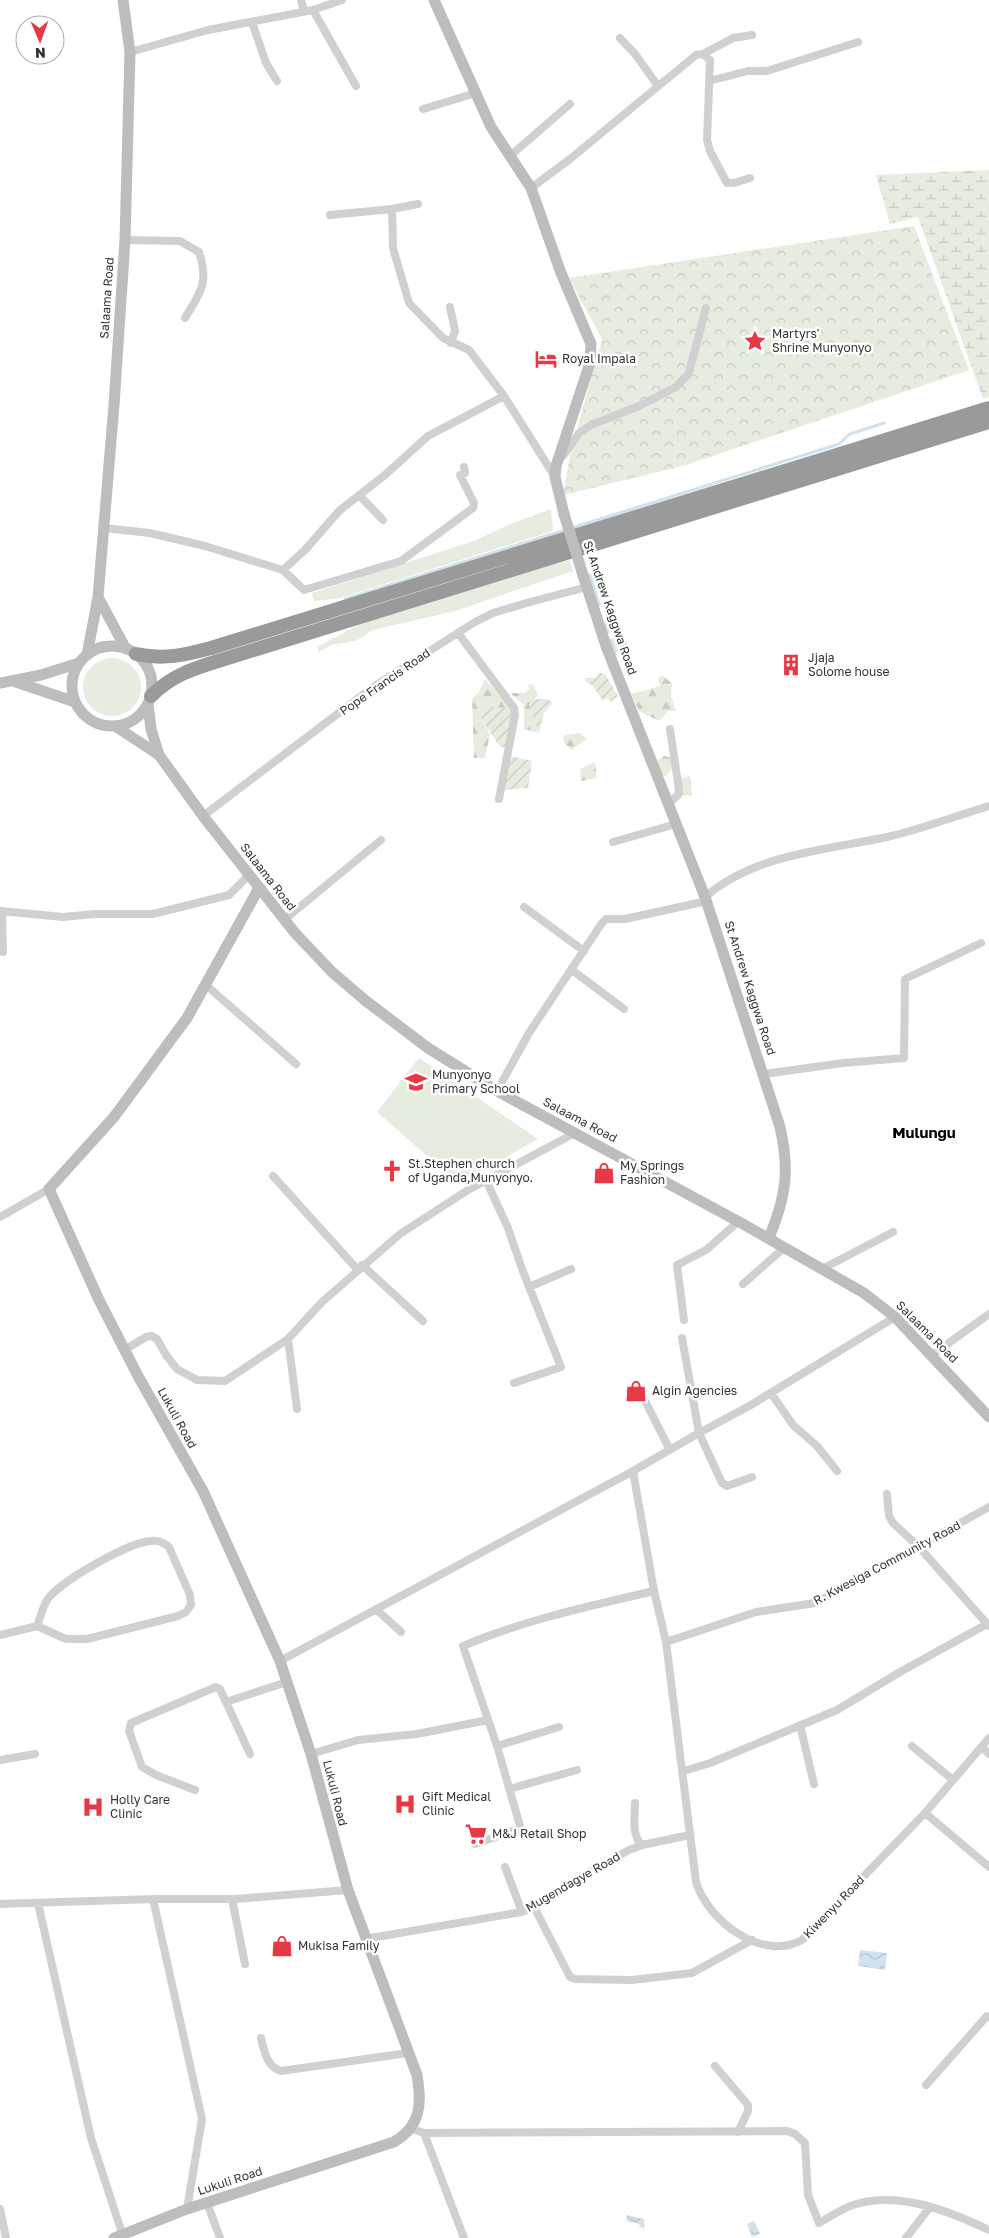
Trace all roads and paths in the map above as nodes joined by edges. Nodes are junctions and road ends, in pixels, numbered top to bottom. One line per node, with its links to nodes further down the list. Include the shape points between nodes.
1 (124, 0): 11 (street, Salaama Road)
2 (301, 0): 6 (street)
3 (342, 0): 5 (street)
4 (434, 0): 17 (street)
5 (313, 10): 6 (street); 15 (street)
6 (304, 12): 7 (street)
7 (252, 22): 11 (street, via 208,30); 13 (street, via 266,62)
8 (752, 35): 12 (street, via 733,38)
9 (620, 38): 16 (street)
10 (858, 42): 14 (street, via 767,71 748,71)
11 (130, 52): 26 (street, Salaama Road)
12 (703, 54): 14 (street, via 710,60); 16 (street, via 696,55)
13 (277, 81)
14 (709, 81): 21 (street, via 707,140 710,151 727,183)
15 (356, 86)
16 (658, 86): 22 (street)
17 (476, 92): 19 (street); 20 (street, via 491,127)
18 (570, 104): 20 (street)
19 (423, 109)
20 (510, 156): 22 (street)
21 (750, 178)
22 (531, 188): 35 (street, via 561,273 591,344 590,363)
23 (418, 204): 24 (street)
24 (392, 209): 25 (street); 30 (street, via 392,248 409,303)
25 (330, 215)
26 (125, 240): 29 (street, via 180,241 199,252 205,270 203,283); 38 (street, Salaama Road)
27 (450, 307): 30 (street, via 455,331)
28 (706, 308): 35 (street, via 689,373 676,387 590,425 579,433)
29 (185, 318)
30 (451, 343): 31 (street, via 469,350)
31 (504, 396): 35 (street); 36 (street, via 428,436)
32 (989, 408): 43 (highway, via 176,658 154,658)
33 (989, 422): 47 (highway, via 180,673 164,683)
34 (464, 468): 39 (street, via 465,473 460,475 474,503 473,508 401,561 304,590)
35 (555, 472): 40 (street, St Andrew Kaggwa Road, bridge, via 564,514)
36 (359, 495): 37 (street); 39 (street, via 339,511)
37 (383, 520)
38 (104, 528): 39 (street, via 150,533 206,546); 41 (street, Salaama Road)
39 (283, 570)
40 (587, 587): 42 (street, Pope Francis Road, via 493,613); 53 (street, St Andrew Kaggwa Road, via 606,646)
41 (98, 597): 43 (street); 44 (street, Salaama Road)
42 (458, 633): 52 (street, via 514,708); 55 (street, Pope Francis Road, via 374,687)
43 (131, 652): 44 (street, via 106,647); 47 (street, via 150,673)
44 (83, 659): 45 (street); 48 (street, via 72,682)
45 (14, 681): 46 (street); 48 (street)
46 (0, 683)
47 (149, 700): 49 (street, via 131,721); 51 (street, Salaama Road, via 151,729)
48 (75, 702): 49 (street, via 91,720)
49 (115, 726): 51 (street, Salaama Road)
50 (670, 729): 53 (street, via 679,790)
51 (159, 755): 55 (street, Salaama Road)
52 (499, 799)
53 (668, 804): 56 (street, St Andrew Kaggwa Road)
54 (989, 806): 61 (street, via 896,835 764,864 726,881)
55 (203, 816): 59 (street, Salaama Road)
56 (676, 824): 58 (street); 61 (street, St Andrew Kaggwa Road)
57 (381, 840): 64 (street)
58 (613, 842)
59 (249, 875): 60 (street, Salaama Road); 63 (street, via 229,895 153,914 63,917)
60 (259, 888): 64 (street, Salaama Road); 69 (street)
61 (706, 899): 67 (street, via 625,919 606,920); 72 (street, St Andrew Kaggwa Road)
62 (524, 907): 67 (street)
63 (1, 911): 66 (street)
64 (284, 920): 73 (street, Salaama Road, via 332,972 366,1001 428,1048)
65 (981, 943): 72 (street, via 905,979 904,1058)
66 (3, 952)
67 (584, 952): 68 (street)
68 (572, 970): 70 (street); 73 (street, via 532,1028)
69 (207, 986): 71 (street); 77 (street, via 120,1110)
70 (624, 1009)
71 (296, 1064)
72 (764, 1074): 81 (street, St Andrew Kaggwa Road, via 784,1143 787,1171 783,1203)
73 (497, 1091): 74 (street, Salaama Road)
74 (575, 1133): 76 (street); 79 (street, Salaama Road)
75 (273, 1176): 83 (street)
76 (486, 1180): 83 (street, via 400,1234); 87 (street, via 508,1228)
77 (49, 1189): 78 (street); 94 (street, Lukuli Road)
78 (0, 1218)
79 (739, 1222): 81 (street, Salaama Road); 90 (street, via 706,1250 677,1265)
80 (893, 1232): 84 (street)
81 (769, 1238): 82 (street, Salaama Road)
82 (785, 1247): 84 (street, Salaama Road); 86 (street)
83 (360, 1267): 91 (street); 93 (street)
84 (824, 1268): 89 (street, Salaama Road, via 864,1293)
85 (571, 1269): 87 (street)
86 (743, 1284)
87 (529, 1287): 96 (street, via 561,1367)
88 (989, 1314): 95 (street)
89 (894, 1318): 95 (street, Salaama Road); 97 (street)
90 (684, 1320)
91 (423, 1321)
92 (682, 1338): 101 (street)
93 (288, 1339): 94 (street, via 226,1382 197,1380 177,1369 157,1338 152,1336); 99 (street)
94 (126, 1349): 116 (street, Lukuli Road, via 203,1491)
95 (932, 1355): 100 (street, Salaama Road)
96 (514, 1384)
97 (771, 1393): 101 (street); 104 (street, via 793,1425 817,1446)
98 (644, 1399): 102 (street)
99 (297, 1409)
100 (989, 1417)
101 (699, 1432): 102 (street); 105 (street, via 722,1484 727,1486)
102 (670, 1450): 103 (street)
103 (633, 1471): 109 (street, Kiwenyu Road); 110 (street)
104 (837, 1471)
105 (752, 1477)
106 (887, 1494): 108 (street, via 893,1523)
107 (989, 1507): 108 (street, R. Kwesiga Community Road)
108 (919, 1548): 111 (street); 115 (street, R. Kwesiga Community Road, via 815,1603 756,1612)
109 (654, 1591): 115 (street, Kiwenyu Road); 119 (street, via 540,1619 492,1633 464,1646)
110 (376, 1609): 113 (street); 116 (street)
111 (988, 1625): 120 (street, via 852,1702)
112 (37, 1626): 112 (street, via 66,1639 87,1639 178,1616 191,1605 190,1595 169,1548 152,1540 136,1544 98,1563 63,1585 48,1600); 114 (street)
113 (401, 1632)
114 (0, 1635)
115 (666, 1642): 132 (street, Kiwenyu Road)
116 (280, 1661): 117 (street, Lukuli Road)
117 (287, 1682): 118 (street); 128 (street, Lukuli Road)
118 (226, 1702): 127 (street); 136 (street, via 220,1689 216,1688 129,1726 142,1767)
119 (488, 1720): 123 (street); 128 (street, via 417,1734 358,1740)
120 (800, 1725): 132 (street); 134 (street)
121 (560, 1727): 123 (street)
122 (989, 1738): 125 (street, Kiwenyu Road)
123 (497, 1746): 135 (street)
124 (912, 1746): 133 (street)
125 (982, 1746): 129 (street); 133 (street, Kiwenyu Road)
126 (35, 1754): 130 (street)
127 (250, 1754)
128 (311, 1754): 144 (street, Lukuli Road)
129 (989, 1754)
130 (0, 1760)
131 (577, 1770): 135 (street)
132 (684, 1771): 139 (street, Kiwenyu Road)
133 (953, 1780): 138 (street, Kiwenyu Road)
134 (814, 1784)
135 (509, 1789): 140 (street, via 519,1829)
136 (195, 1790)
137 (635, 1804): 141 (street, via 636,1840)
138 (925, 1813): 143 (street); 152 (street, Kiwenyu Road, via 802,1940 785,1947 774,1947)
139 (690, 1835): 141 (street, Mugendagye Road); 152 (street, Kiwenyu Road, via 696,1882 704,1902 723,1922)
140 (475, 1844)
141 (642, 1845): 149 (street, Mugendagye Road, via 603,1864)
142 (505, 1867): 150 (street)
143 (989, 1867)
144 (348, 1890): 146 (street); 151 (street, Lukuli Road)
145 (153, 1898): 146 (street); 147 (street); 165 (street, via 202,2119)
146 (232, 1899): 153 (street)
147 (38, 1903): 148 (street); 167 (street, via 91,2138)
148 (0, 1904)
149 (534, 1907): 150 (street, Mugendagye Road); 152 (street, via 566,1971 575,1979 632,1980 692,1973)
150 (522, 1912): 151 (street, Mugendagye Road)
151 (365, 1939): 156 (street, Lukuli Road)
152 (752, 1940)
153 (245, 1964)
154 (989, 2015): 158 (street)
155 (262, 2038): 156 (street, via 268,2060 281,2071)
156 (408, 2053): 159 (street, Lukuli Road, via 419,2089 419,2107)
157 (715, 2066): 160 (street, via 748,2104)
158 (926, 2085)
159 (412, 2129): 161 (street); 162 (street, Lukuli Road, via 380,2147)
160 (738, 2132): 161 (street); 163 (street, via 786,2131 805,2143 808,2195 819,2223 845,2208 864,2202 901,2201)
161 (424, 2133): 170 (street)
162 (207, 2203): 165 (street, Lukuli Road); 169 (street)
163 (930, 2207): 166 (street); 171 (street)
164 (0, 2209): 168 (street)
165 (187, 2209): 167 (street, Lukuli Road)
166 (989, 2230)
167 (118, 2236)
168 (6, 2238)
169 (220, 2238)
170 (464, 2238)
171 (906, 2238)

